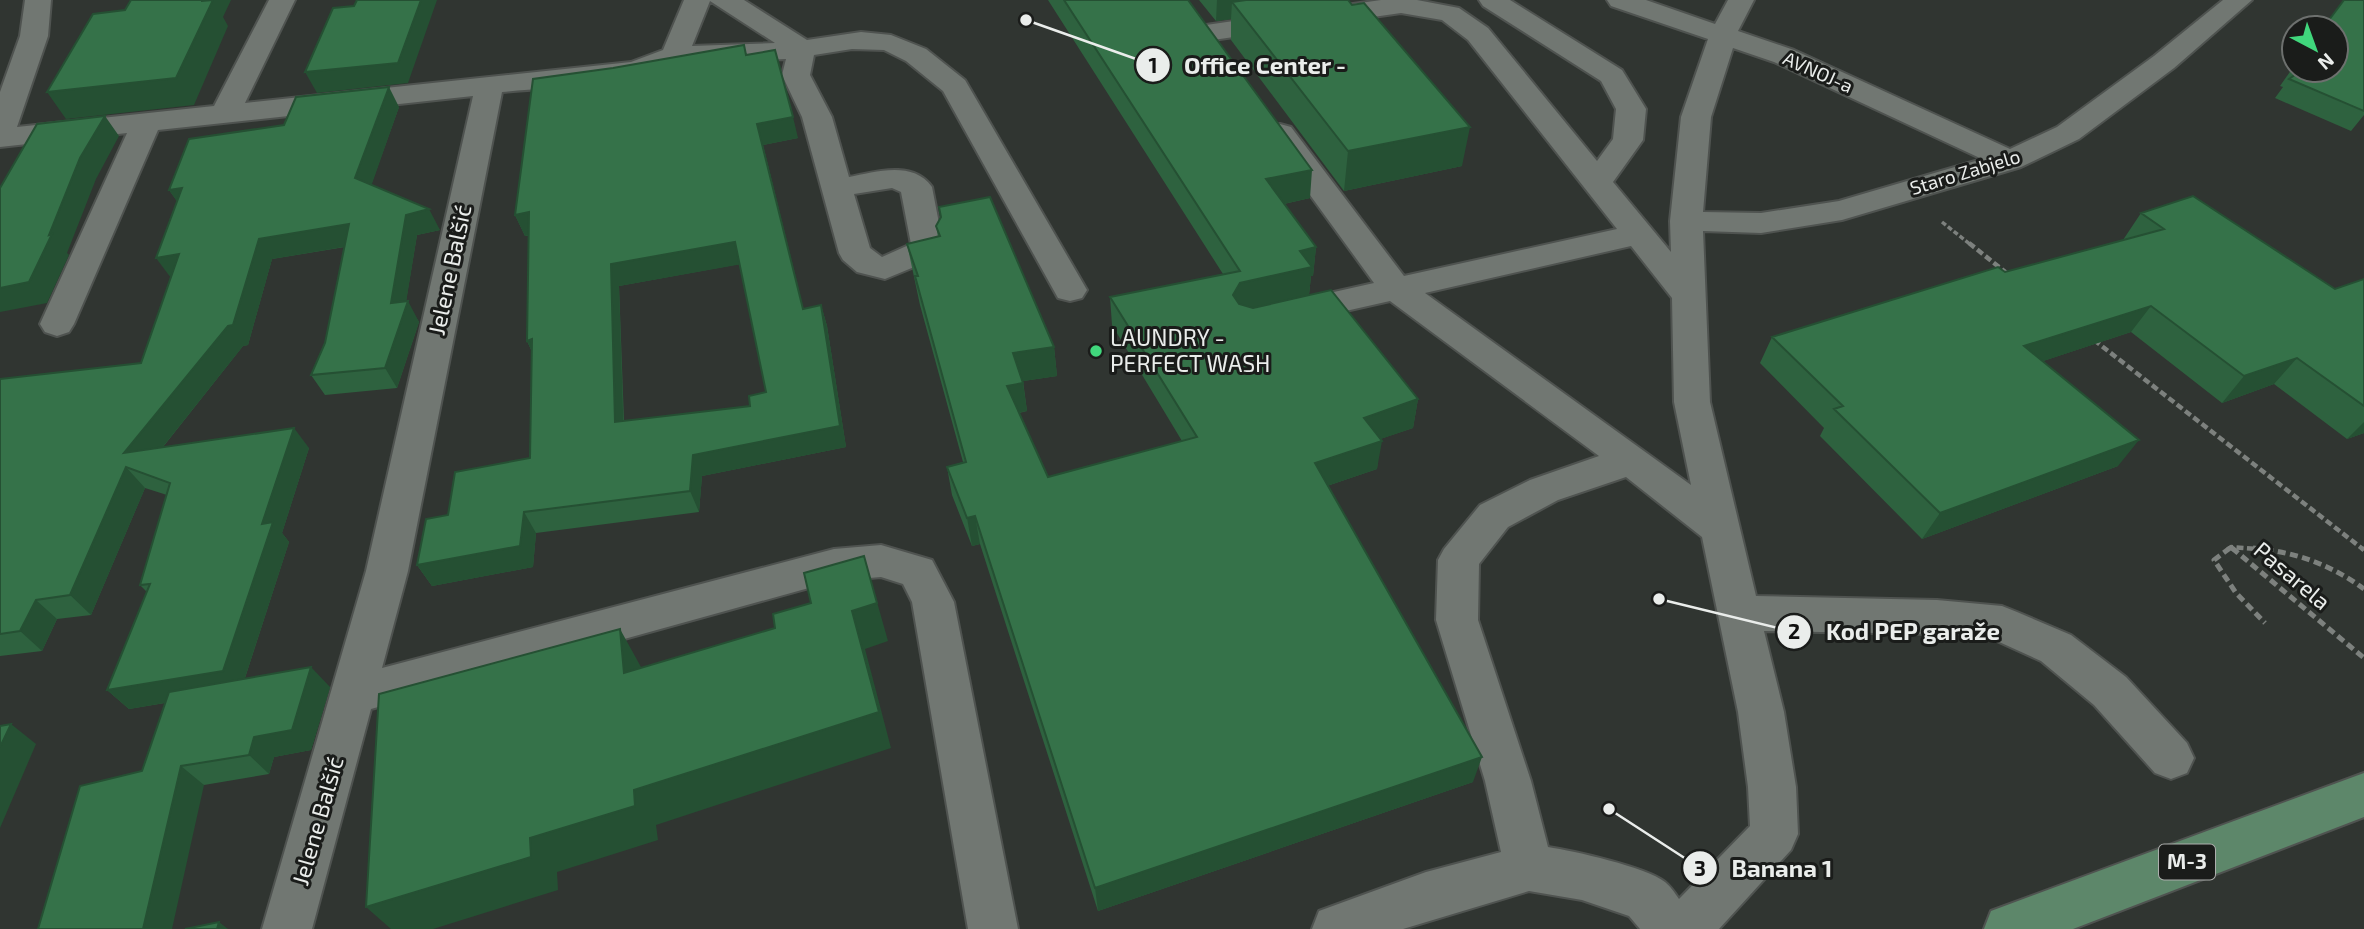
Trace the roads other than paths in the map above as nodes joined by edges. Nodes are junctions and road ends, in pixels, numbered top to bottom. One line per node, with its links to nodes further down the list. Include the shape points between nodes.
1 (38, 0): 15 (street, via 34,36)
2 (282, 0): 17 (street)
3 (696, 0): 12 (street)
4 (722, 0): 11 (street)
5 (1492, 0): 21 (street, via 1612,76 1631,108 1628,140)
6 (1620, 0): 10 (street, AVNOJ-a)
7 (1741, 0): 10 (street)
8 (2239, 0): 20 (street, Staro Zabjelo, via 2068,133)
9 (1404, 3): 13 (street, via 1199,22); 21 (street, via 1450,13 1478,34)
10 (1723, 35): 20 (street, AVNOJ-a, via 1784,56); 23 (street, via 1696,117)
11 (802, 49): 12 (street); 22 (street, via 796,75 817,117); 26 (street, via 869,40 900,47 929,62 955,86)
12 (675, 55): 14 (street, via 631,70)
13 (1231, 66)
14 (489, 86): 17 (street); 33 (street, Jelene Balšić, via 387,571)
15 (5, 105): 19 (street)
16 (1264, 110): 25 (street)
17 (225, 113): 18 (street)
18 (147, 121): 19 (street); 29 (street)
19 (0, 136)
20 (2010, 161): 23 (street, Staro Zabjelo, via 1842,210 1761,222)
21 (1597, 182): 24 (street)
22 (836, 188)
23 (1686, 221): 27 (street)
24 (1638, 234): 25 (street); 27 (street)
25 (1396, 289): 28 (street); 30 (street)
26 (1070, 290)
27 (1689, 297): 31 (street, via 1692,402)
28 (1264, 319)
29 (57, 324)
30 (1631, 460): 31 (street); 36 (street, via 1544,490 1494,516 1459,560 1457,620 1508,781)
31 (1722, 531): 32 (street)
32 (1740, 613): 34 (street, via 1937,617 2003,624 2056,648 2110,691); 41 (street, via 1761,712 1774,834)
33 (355, 694): 37 (street, Jelene Balšić); 38 (street, via 834,565 881,561 917,572 933,602)
34 (2171, 758)
35 (2364, 795): 42 (main road, M-3)
36 (1529, 868): 39 (street, via 1426,896); 40 (street, via 1583,876 1646,898)
37 (287, 929)
38 (993, 929)
39 (1337, 929)
40 (1673, 929)
41 (1685, 929)
42 (2009, 929)

